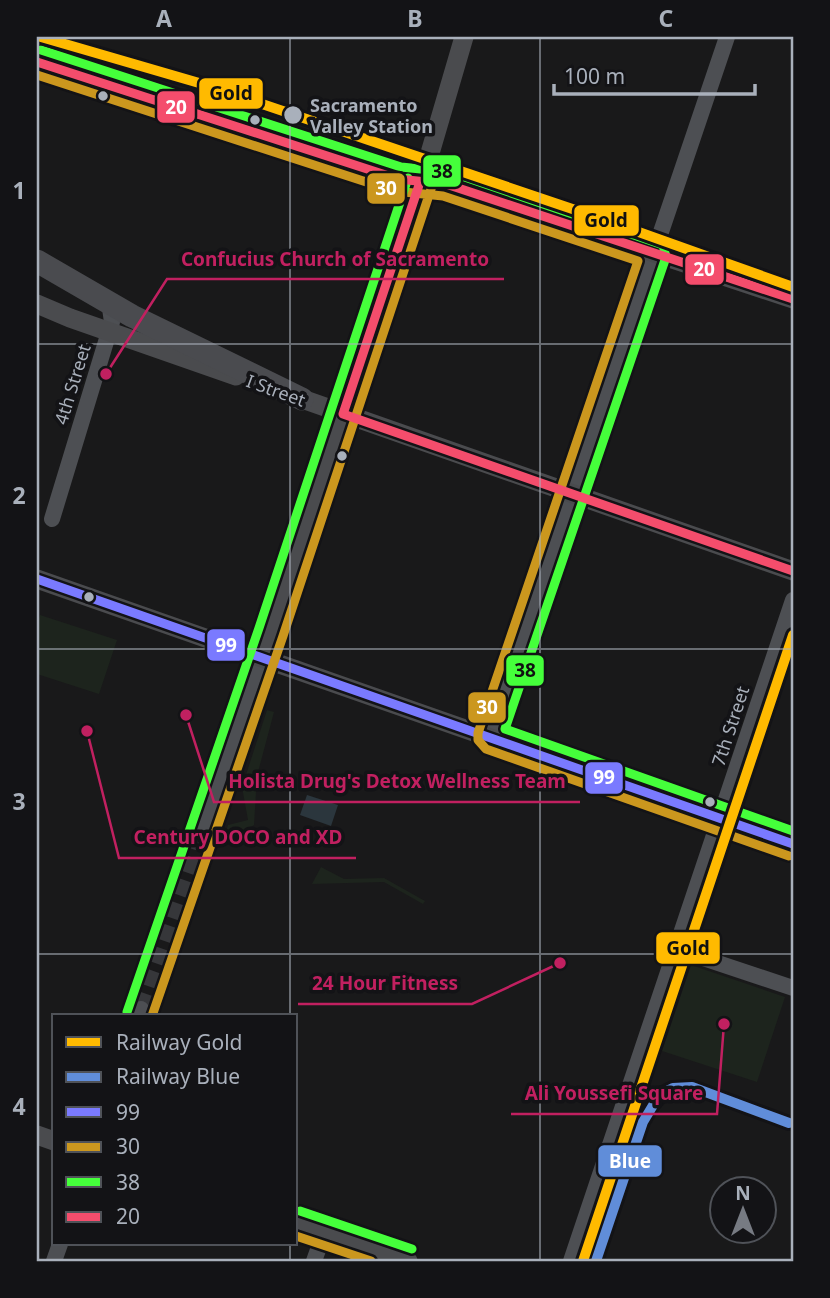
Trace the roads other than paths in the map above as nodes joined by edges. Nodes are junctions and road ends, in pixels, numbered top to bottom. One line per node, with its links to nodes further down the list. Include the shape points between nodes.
1 (464, 37): 3 (main road)
2 (727, 37): 4 (street)
3 (420, 182): 4 (main road, via 446,184); 11 (main road)
4 (654, 253): 6 (main road); 12 (street)
5 (37, 261): 7 (highway)
6 (793, 299)
7 (107, 302): 9 (street, 4th Street, via 112,315); 10 (highway)
8 (39, 306): 9 (main road, I Street)
9 (109, 332): 10 (main road, I Street); 13 (street, 4th Street)
10 (302, 399): 11 (main road, I Street)
11 (343, 414): 12 (main road, I Street); 17 (main road)
12 (572, 494): 14 (main road, I Street); 18 (street)
13 (52, 519)
14 (793, 571)
15 (37, 579): 17 (main road)
16 (793, 600): 19 (street, 7th Street)
17 (262, 657): 18 (main road); 20 (street)
18 (491, 737): 19 (main road)
19 (720, 819): 21 (main road); 22 (street, 7th Street)
20 (203, 832)
21 (793, 844)
22 (676, 949): 23 (street); 28 (street, 7th Street)
23 (793, 988)
24 (298, 1224): 25 (main road)
25 (324, 1233): 26 (street); 27 (main road)
26 (314, 1261)
27 (408, 1261)
28 (571, 1261)

